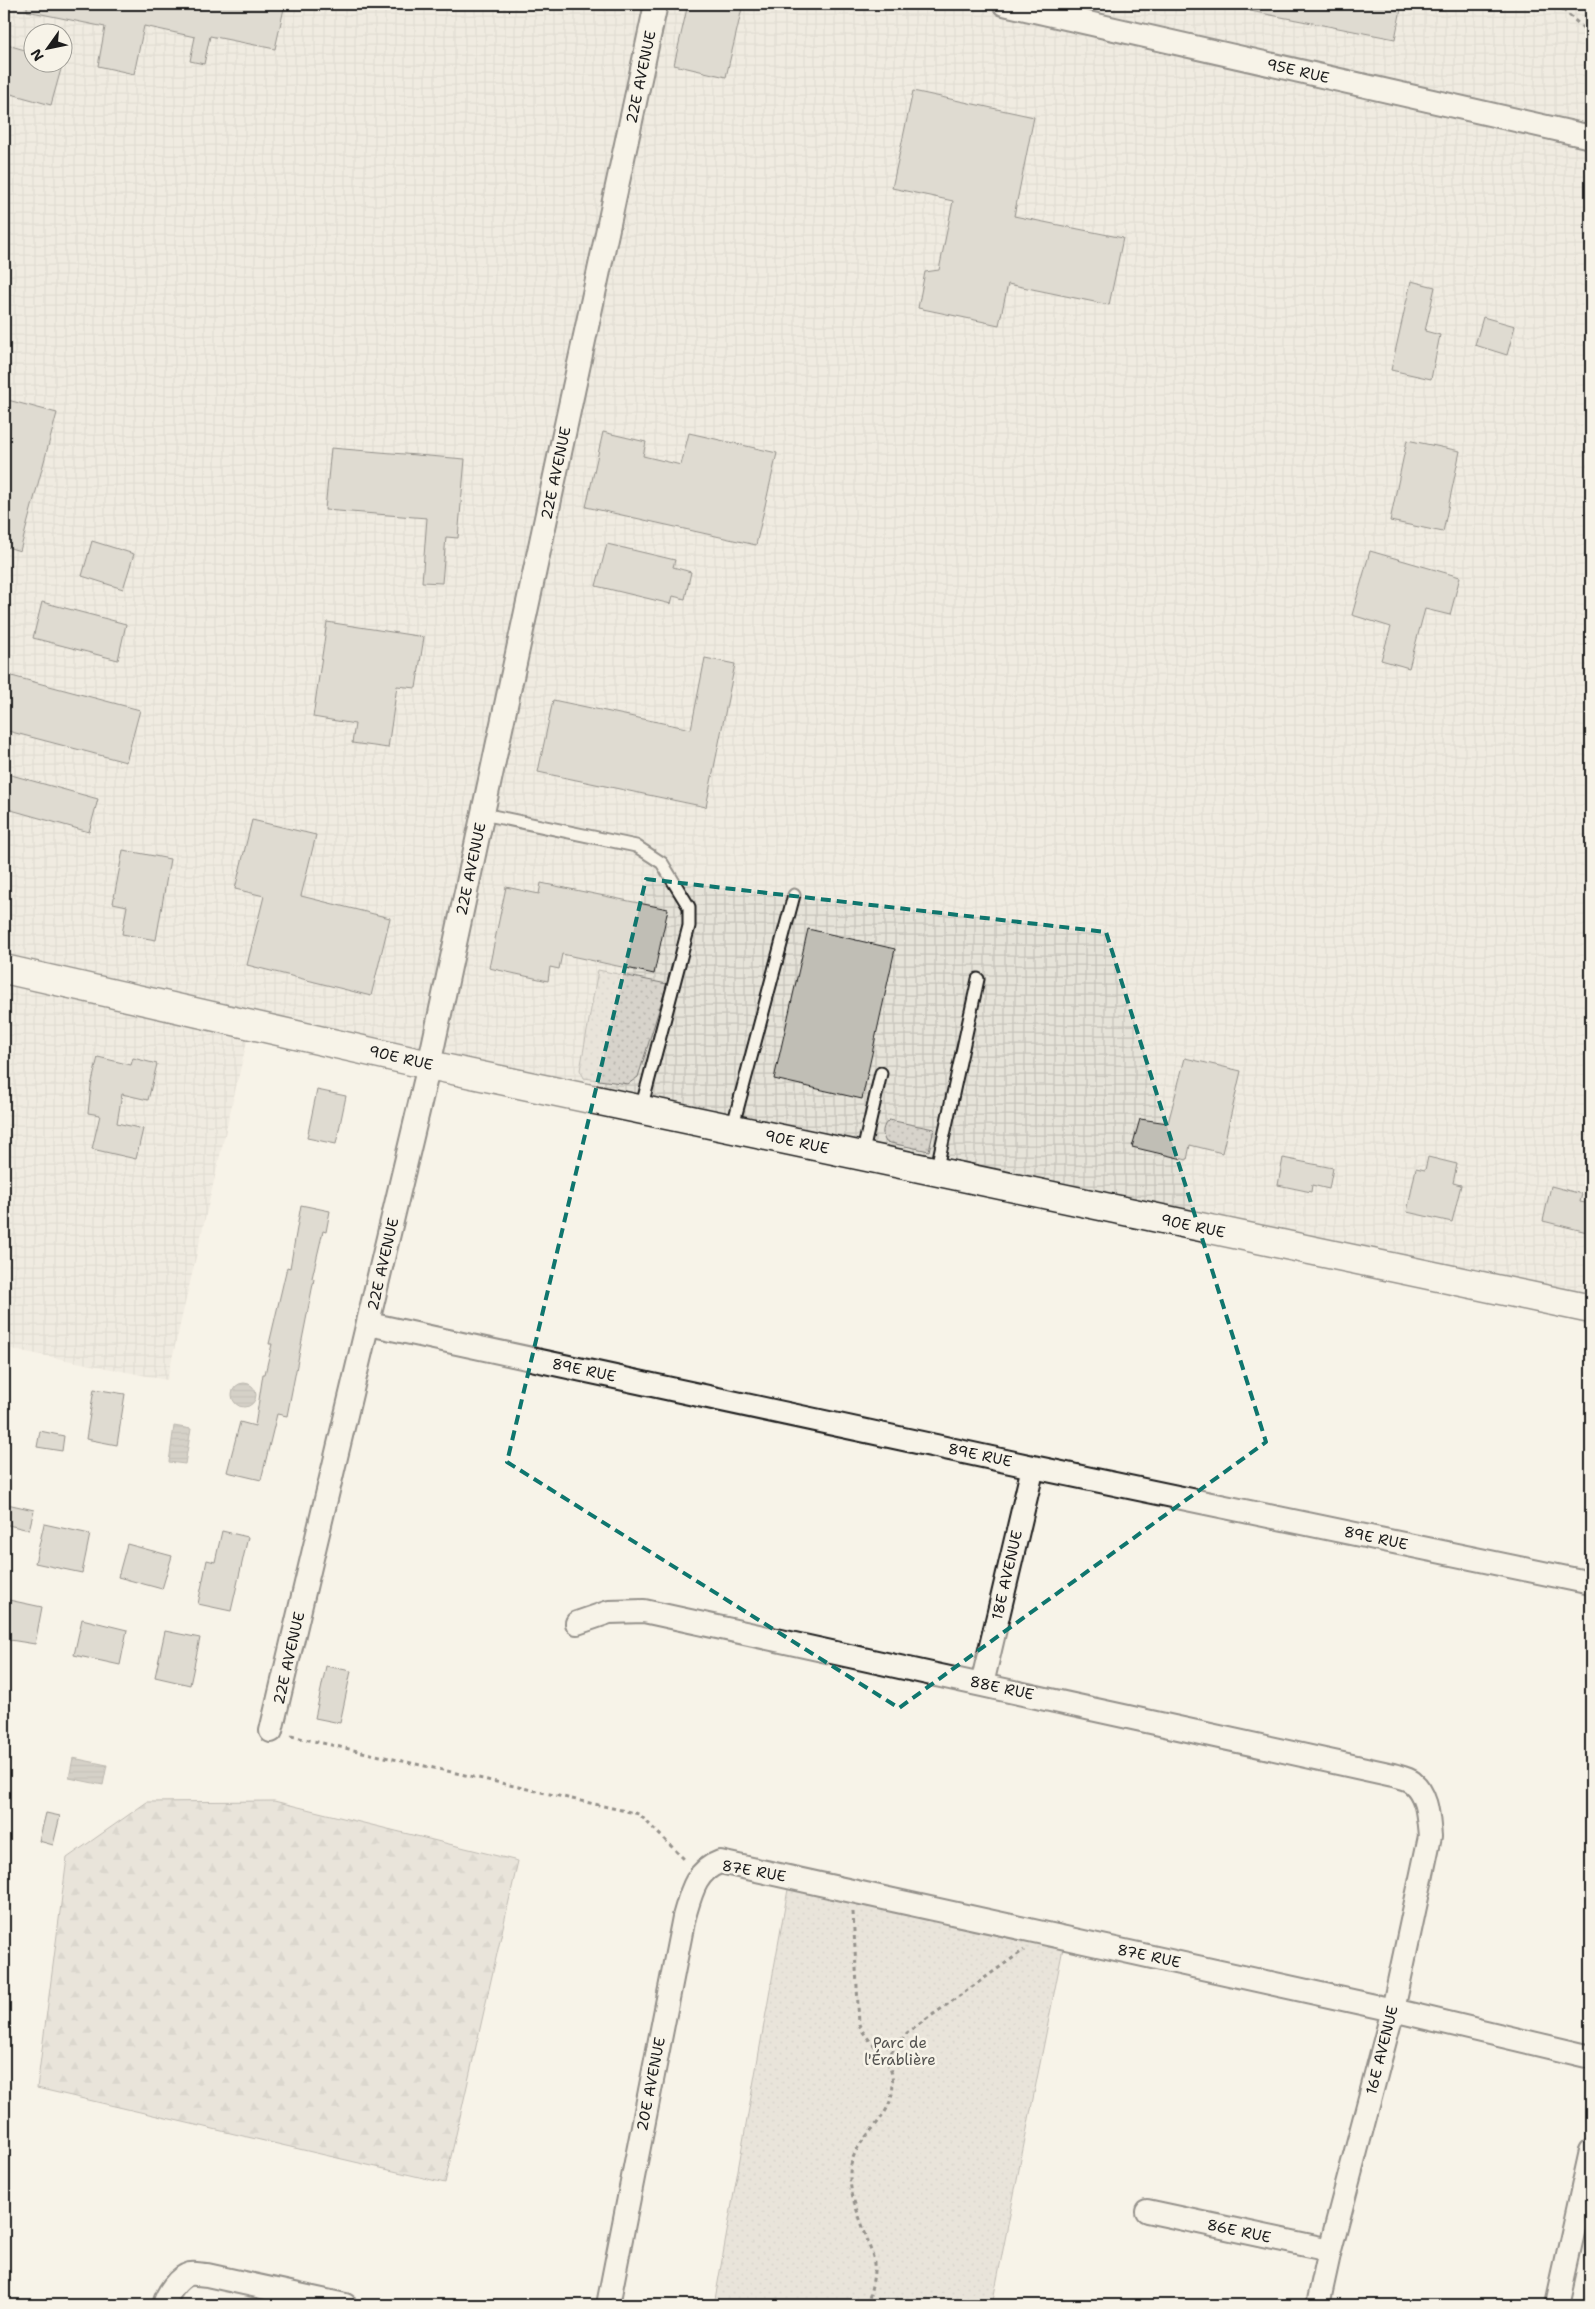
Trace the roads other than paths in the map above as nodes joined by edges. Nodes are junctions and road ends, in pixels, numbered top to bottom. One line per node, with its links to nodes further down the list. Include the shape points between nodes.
1 (656, 4): 4 (street, 22E AVENUE)
2 (1004, 4): 3 (street, 95E RUE)
3 (1591, 137)
4 (483, 814): 8 (street, 22E AVENUE); 10 (lane, via 636,846 662,863 680,890 689,907 689,926)
5 (794, 895): 11 (lane)
6 (4, 969): 8 (street, 90E RUE)
7 (978, 979): 13 (lane)
8 (429, 1065): 10 (street, 90E RUE); 15 (street, 22E AVENUE)
9 (881, 1073): 12 (lane)
10 (640, 1109): 11 (street, 90E RUE)
11 (732, 1129): 12 (street, 90E RUE)
12 (862, 1156): 13 (street, 90E RUE)
13 (936, 1172): 14 (street, 90E RUE)
14 (1591, 1309)
15 (369, 1324): 16 (street, 89E RUE); 20 (street, 22E AVENUE)
16 (1033, 1467): 17 (street, 89E RUE); 19 (street, 18E AVENUE)
17 (1591, 1583)
18 (577, 1623): 19 (street, 88E RUE, via 609,1612 644,1611)
19 (982, 1684): 21 (street, 88E RUE, via 1393,1775 1411,1781)
20 (271, 1731)
21 (1422, 1793): 23 (street, 16E AVENUE, via 1430,1836)
22 (704, 1871): 23 (street, 87E RUE, via 720,1862); 30 (street, 20E AVENUE, via 693,1886 684,1916)
23 (1393, 2010): 24 (street, 87E RUE); 27 (street, 16E AVENUE)
24 (1591, 2057)
25 (1591, 2151): 32 (street)
26 (1147, 2211): 27 (street, 86E RUE)
27 (1330, 2250): 31 (street, 16E AVENUE)
28 (164, 2305): 29 (street, via 167,2295 190,2274)
29 (345, 2305)
30 (608, 2305)
31 (1318, 2305)
32 (1557, 2305)

